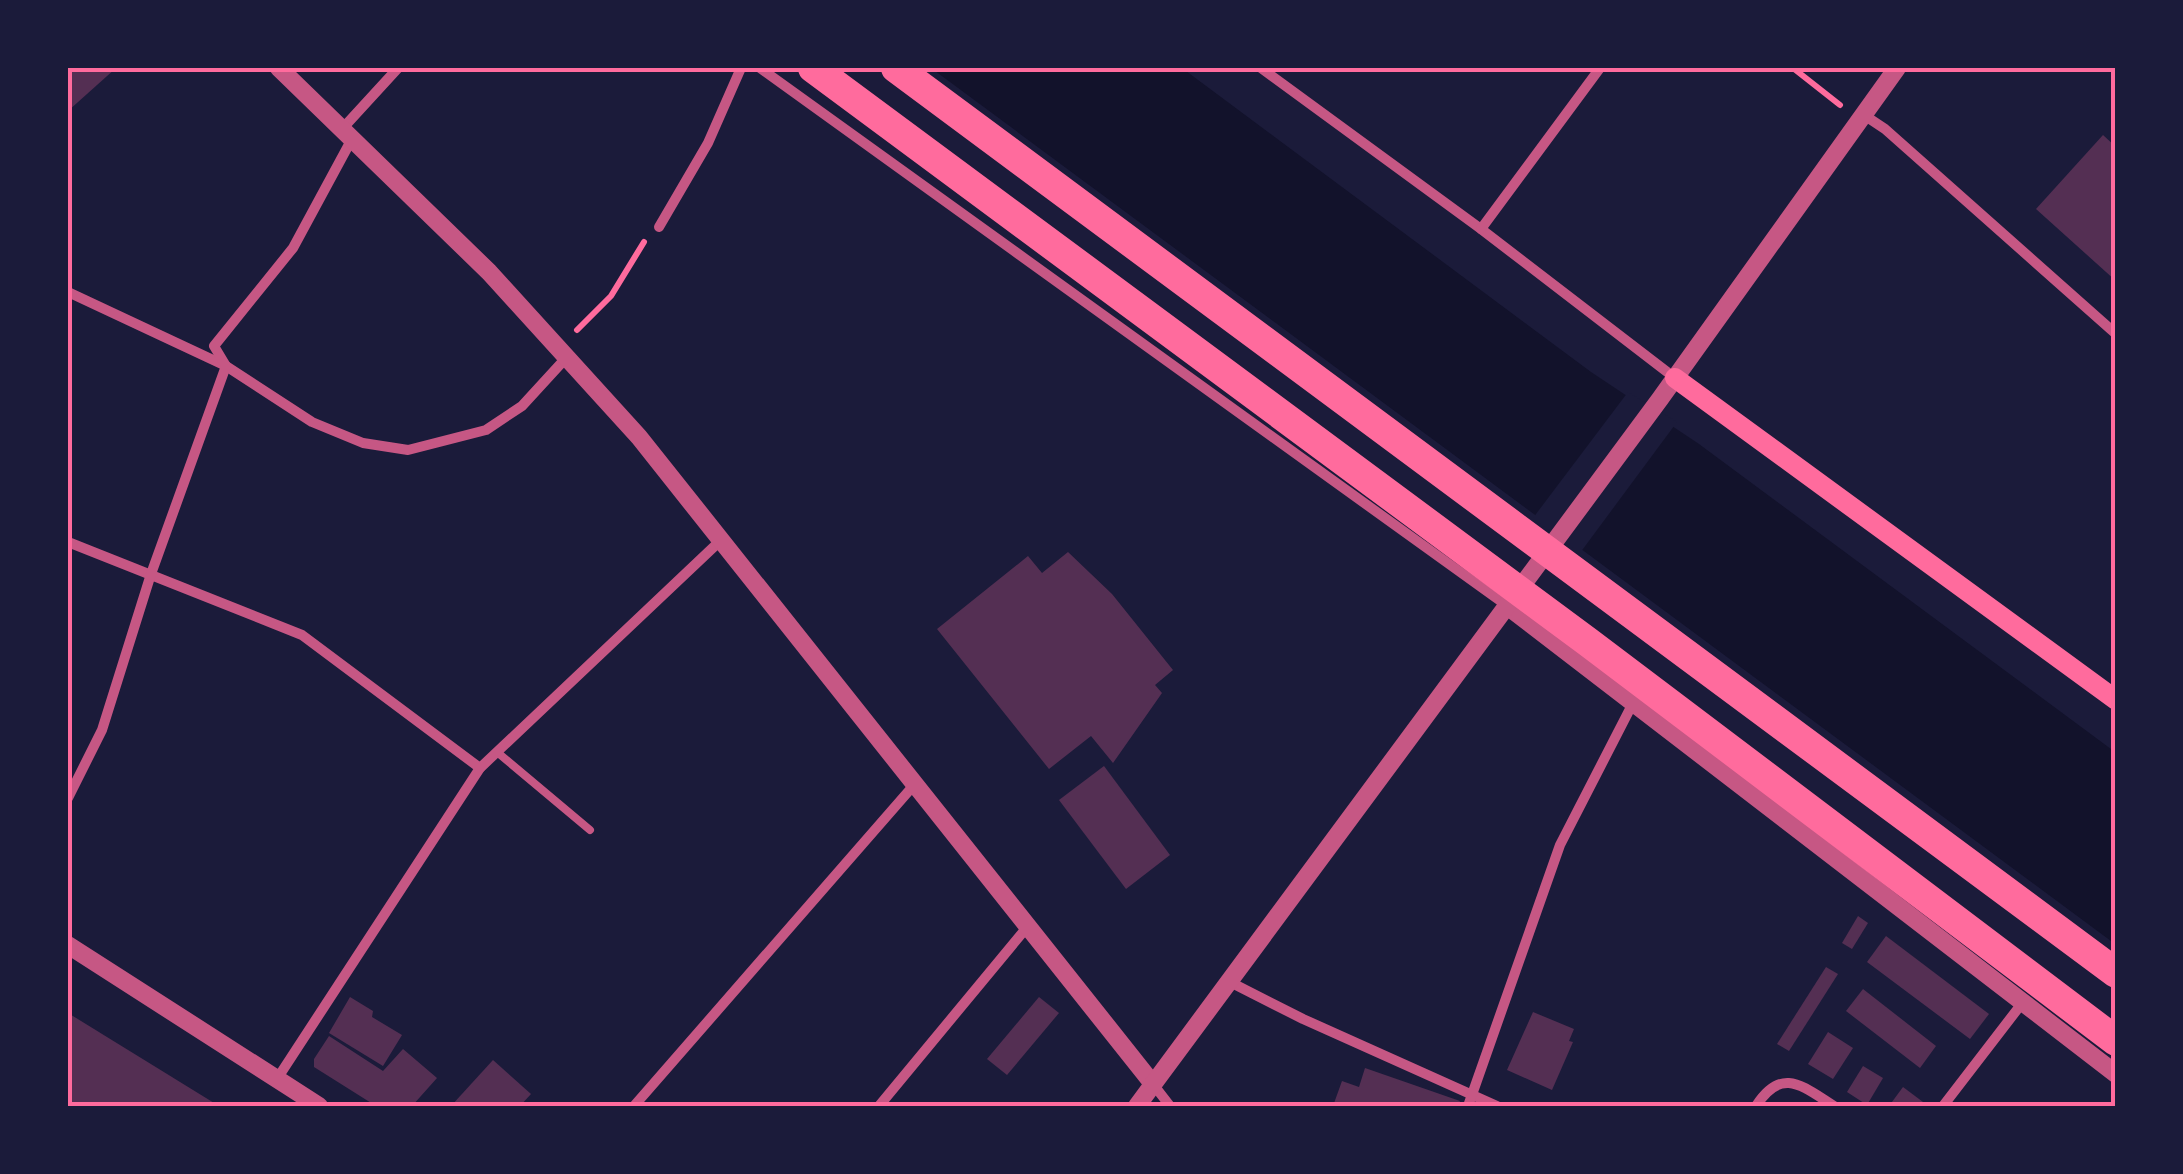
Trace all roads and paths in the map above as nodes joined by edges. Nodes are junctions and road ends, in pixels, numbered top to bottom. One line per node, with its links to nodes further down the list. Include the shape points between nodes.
1 (279, 68): 12 (street)
2 (398, 68): 12 (street)
3 (741, 68): 13 (street, via 708,143)
4 (760, 68): 23 (street)
5 (813, 68): 36 (highway)
6 (896, 68): 33 (highway)
7 (1261, 68): 14 (street)
8 (1600, 68): 14 (street)
9 (1793, 68): 11 (path)
10 (1897, 68): 11 (street)
11 (1864, 115): 16 (street); 19 (street)
12 (348, 132): 17 (street); 18 (street, via 292,248 214,346)
13 (659, 227): 17 (path)
14 (1481, 229): 19 (street)
15 (68, 292): 18 (street)
16 (2116, 334)
17 (562, 353): 18 (street, via 522,406 486,430 408,450 363,443 312,422); 20 (street)
18 (226, 366): 22 (street)
19 (1675, 378): 23 (street); 24 (main road)
20 (720, 541): 26 (street); 28 (street)
21 (68, 542): 22 (street)
22 (150, 574): 27 (street, via 302,635); 29 (street, via 102,730)
23 (1511, 598): 25 (street); 34 (street)
24 (2116, 700)
25 (1633, 703): 35 (street); 40 (street, via 1560,845)
26 (498, 752): 27 (street); 30 (lane)
27 (480, 768): 38 (street)
28 (914, 785): 31 (street); 42 (street)
29 (68, 798)
30 (590, 830)
31 (1029, 926): 39 (street); 43 (street)
32 (68, 945): 38 (street)
33 (2116, 973)
34 (1230, 982): 39 (street); 40 (street)
35 (2024, 1002): 37 (street); 49 (street)
36 (2116, 1042)
37 (2116, 1074)
38 (277, 1080): 41 (street)
39 (1153, 1084): 44 (street); 45 (street)
40 (1470, 1101): 46 (street)
41 (319, 1106)
42 (634, 1106)
43 (879, 1106)
44 (1138, 1106)
45 (1170, 1106)
46 (1497, 1106)
47 (1756, 1106): 48 (street, via 1781,1082 1798,1084)
48 (1834, 1106)
49 (1943, 1106)

